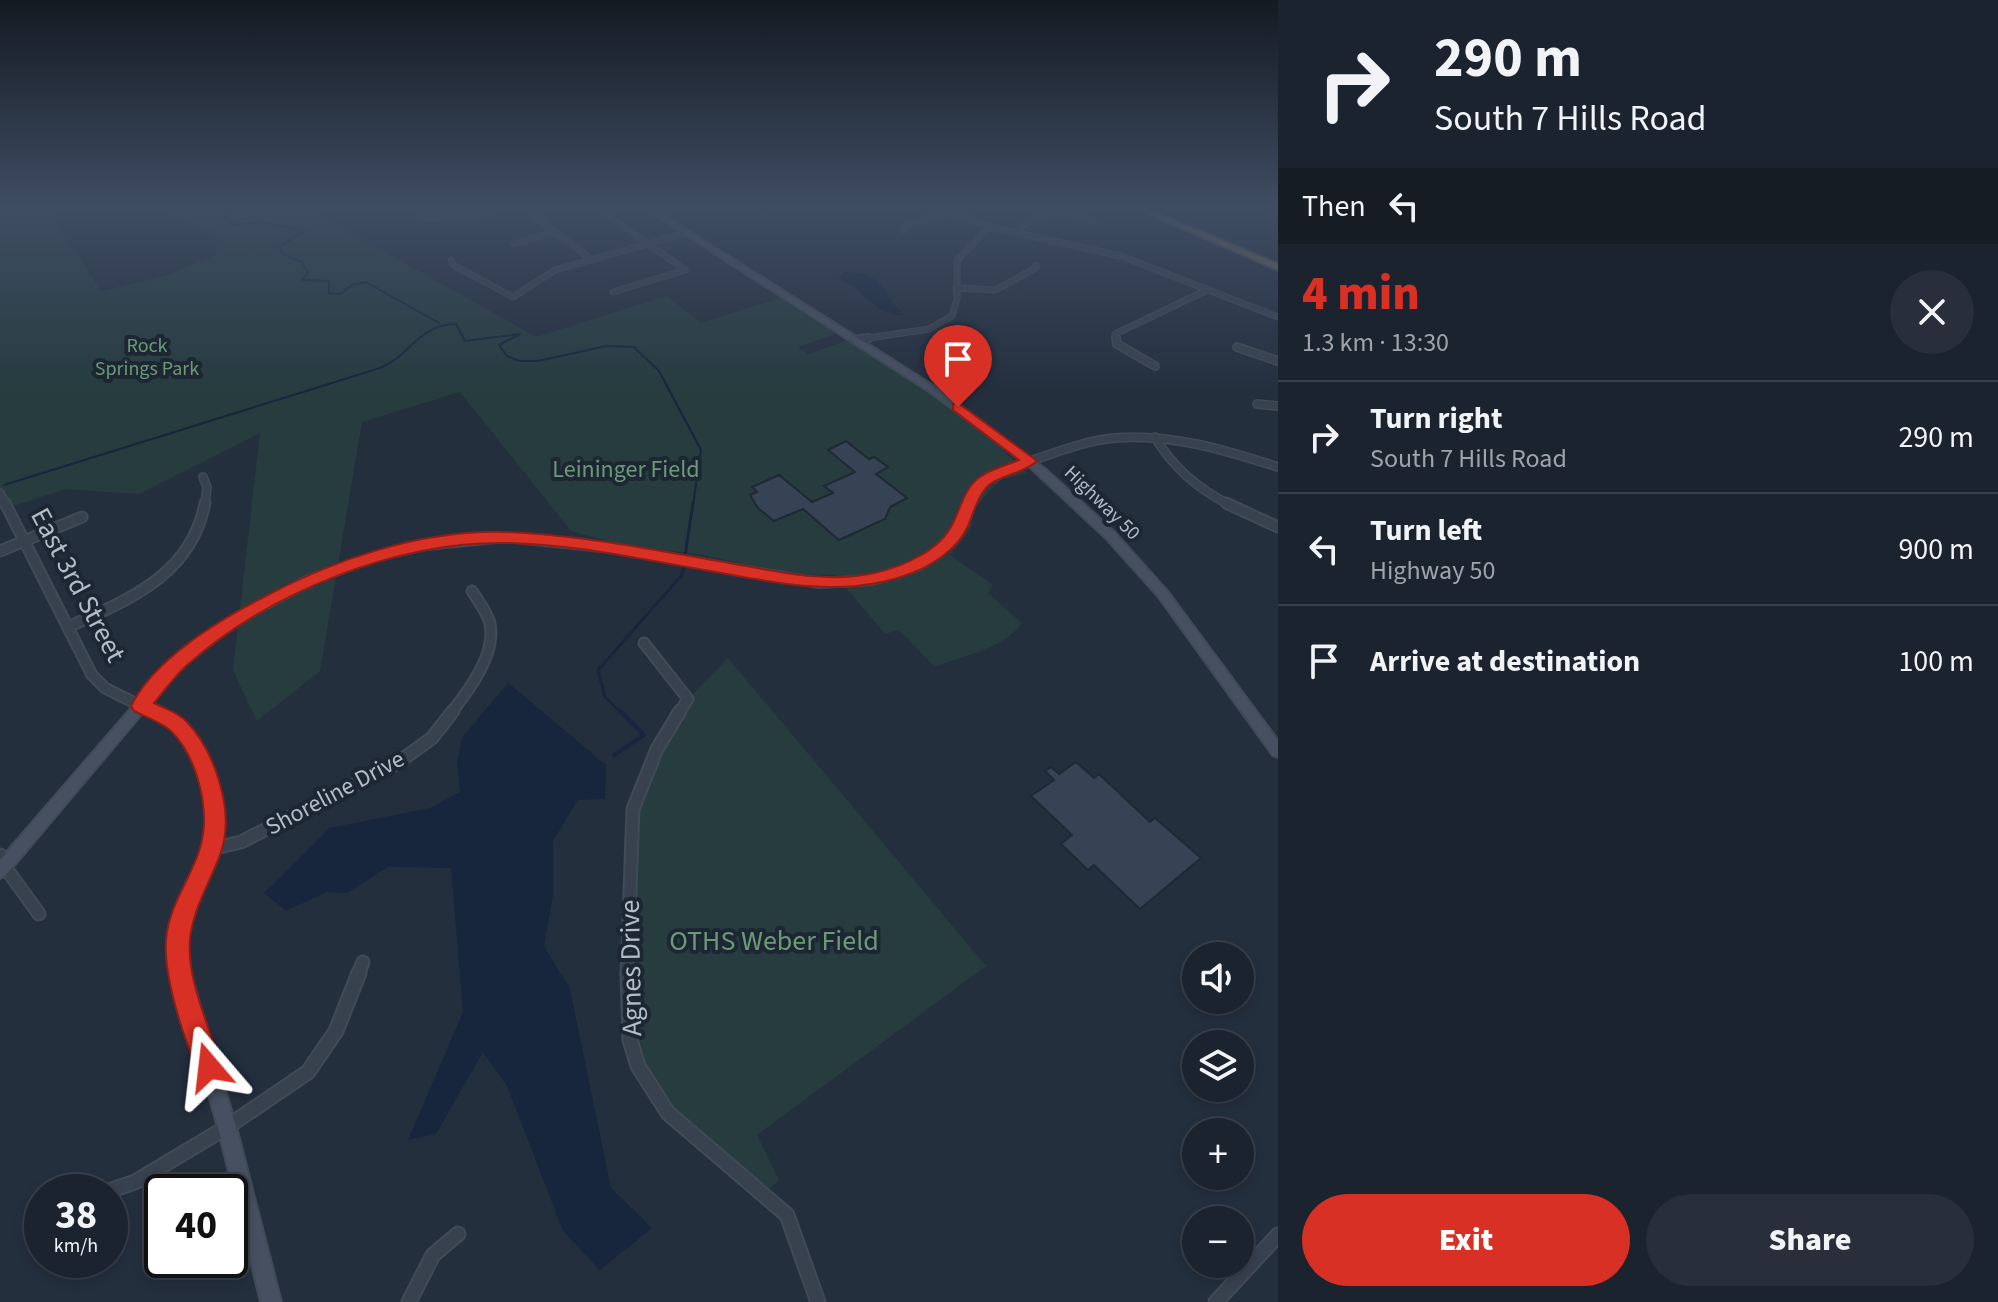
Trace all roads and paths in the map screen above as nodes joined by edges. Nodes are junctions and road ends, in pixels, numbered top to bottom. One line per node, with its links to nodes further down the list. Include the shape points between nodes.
1 (458, 268): 2 (street, via 513,297)
2 (563, 268)
3 (682, 268): 10 (street)
4 (742, 268): 12 (street, Highway 50)
5 (957, 268): 8 (street)
6 (1036, 268): 8 (street, via 995,290)
7 (1151, 268): 9 (street)
8 (956, 288): 12 (street, via 957,308 937,326)
9 (1207, 290): 11 (street); 15 (street, via 1115,334 1117,344)
10 (613, 292)
11 (1278, 317)
12 (858, 339): 19 (street, Highway 50)
13 (1237, 347): 14 (street)
14 (1278, 361)
15 (1155, 366)
16 (1257, 404): 17 (street)
17 (1278, 406)
18 (1155, 437): 19 (street, via 1112,438); 20 (street, via 1201,444); 24 (street, via 1196,485)
19 (1030, 461): 30 (street, via 986,480 974,492 959,529 939,551 916,566 872,580 819,583 600,546 506,537 453,540 374,557 310,580 235,620 178,662); 31 (street, Highway 50, via 1146,574)
20 (1278, 467)
21 (203, 477): 28 (street, via 207,487 202,524 184,555 146,588)
22 (0, 493): 25 (street, East 3rd Street)
23 (82, 517): 25 (street)
24 (1278, 527)
25 (24, 541): 26 (street); 28 (street, East 3rd Street)
26 (0, 551)
27 (472, 591): 32 (street, Shoreline Drive, via 490,622 490,646 467,693 432,738 382,771 241,842)
28 (68, 627): 30 (street, East 3rd Street, via 92,675 105,688)
29 (644, 643): 43 (street, Agnes Drive, via 688,699 657,749 633,809 630,1040 638,1066 668,1113 787,1215)
30 (141, 706): 32 (street, East 3rd Street, via 178,725 196,752 211,790); 34 (street)
31 (1278, 751)
32 (211, 849): 37 (street, East 3rd Street, via 189,895 178,959)
33 (0, 855): 34 (street)
34 (2, 869): 35 (street)
35 (39, 914)
36 (363, 962): 37 (street, via 336,1031 308,1072)
37 (227, 1127): 38 (street); 41 (street, East 3rd Street)
38 (128, 1184)
39 (458, 1234): 42 (street, via 433,1255)
40 (1278, 1235): 44 (street)
41 (271, 1302)
42 (409, 1302)
43 (818, 1302)
44 (1216, 1302)

